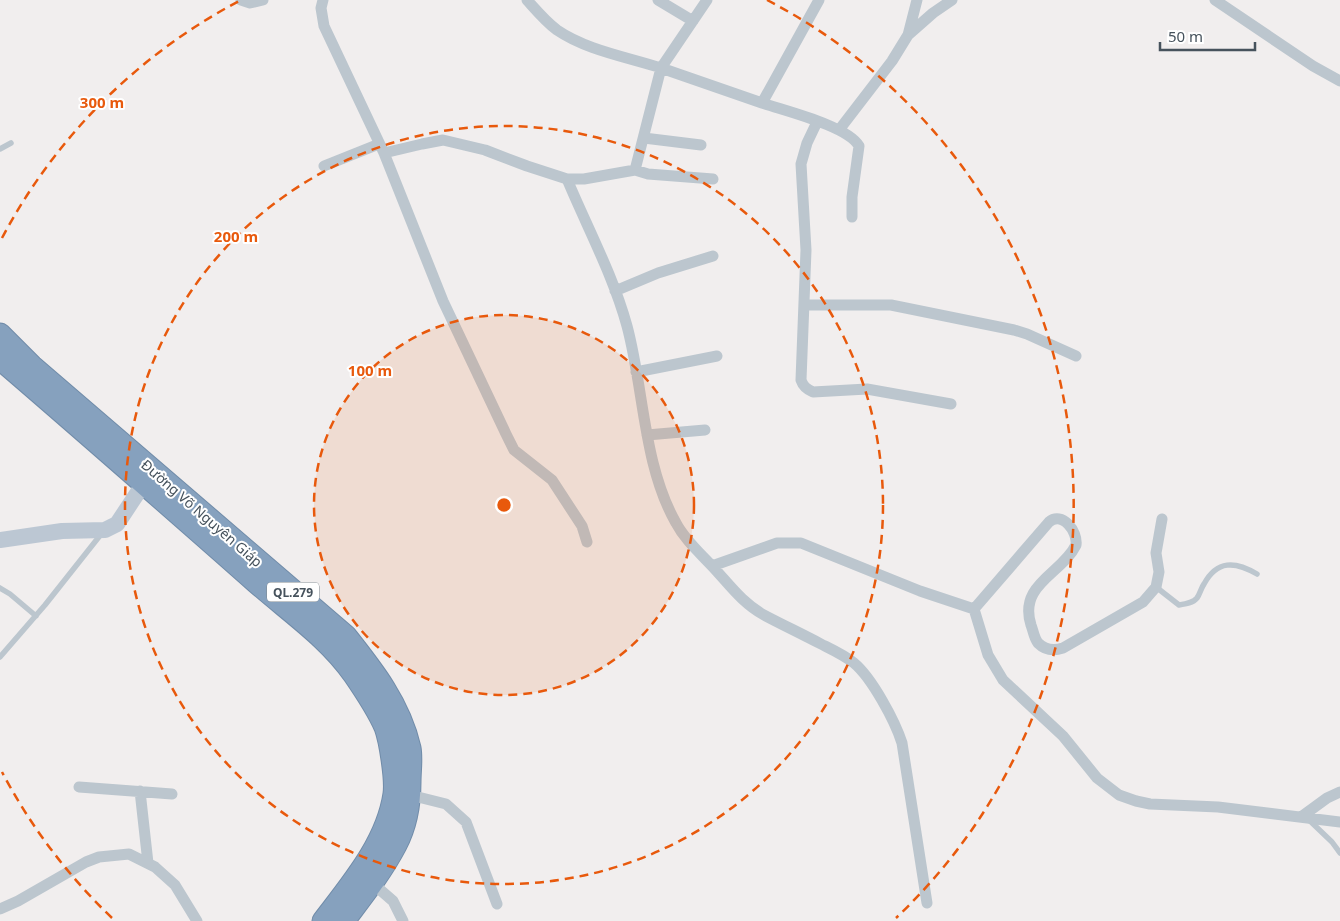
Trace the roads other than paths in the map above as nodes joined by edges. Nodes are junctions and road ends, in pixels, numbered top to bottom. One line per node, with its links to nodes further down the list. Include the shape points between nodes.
1 (241, 0): 2 (street, via 250,3)
2 (263, 0)
3 (323, 0): 21 (street, via 324,26)
4 (526, 0): 13 (street, via 556,29 576,40)
5 (658, 0): 11 (street)
6 (707, 0): 11 (street)
7 (819, 0): 15 (street)
8 (917, 0): 12 (street)
9 (952, 0): 12 (street)
10 (1215, 0): 14 (street)
11 (693, 21): 13 (street)
12 (908, 35): 17 (street)
13 (661, 68): 15 (street); 18 (street)
14 (1340, 81)
15 (762, 103): 16 (street)
16 (817, 122): 17 (street); 30 (street, via 801,164 805,213)
17 (839, 130): 27 (street, via 856,140 859,146)
18 (644, 138): 20 (street); 24 (street)
19 (10, 143): 22 (lane)
20 (701, 145)
21 (382, 148): 23 (street); 25 (street, via 443,140 484,150); 43 (street, via 443,301 514,450 552,480 582,526)
22 (0, 149)
23 (324, 166)
24 (635, 170): 25 (street); 26 (street)
25 (566, 179): 29 (street)
26 (713, 179)
27 (852, 217)
28 (713, 256): 29 (street)
29 (615, 291): 35 (street, via 627,326)
30 (805, 305): 33 (street, via 891,306 1014,330); 36 (street, via 801,380 807,389 813,392 867,389)
31 (0, 334): 39 (highway, Đường Võ Nguyên Giáp / QL.279)
32 (717, 356): 35 (street)
33 (1076, 356)
34 (0, 359): 39 (highway, Đường Võ Nguyên Giáp / QL.279)
35 (636, 372): 38 (street)
36 (951, 404)
37 (705, 430): 38 (street)
38 (647, 435): 44 (street, via 664,499 676,524)
39 (148, 476): 41 (street, via 117,524); 55 (highway, Đường Võ Nguyên Giáp / QL.279, via 346,636 391,697 402,723 410,750); 60 (highway, Đường Võ Nguyên Giáp / QL.279, via 270,596 328,643 371,701 385,728 394,773 394,793 386,824)
40 (1162, 519): 46 (street, via 1156,553 1159,572)
41 (105, 530): 42 (street, via 62,531); 49 (lane)
42 (0, 540)
43 (587, 542)
44 (712, 566): 48 (street, via 777,543 801,543); 61 (street, via 736,594 754,608 843,655 867,678 898,731 902,744)
45 (1257, 574): 46 (lane, via 1231,564 1220,566 1214,569 1198,597 1187,604 1179,605)
46 (1156, 587): 48 (street, via 1143,602 1063,648 1044,648 1036,639 1029,617 1030,599 1074,548 1076,541 1065,521 1057,518 1049,522)
47 (0, 588): 49 (lane)
48 (974, 610): 56 (street, via 988,655 998,674 1063,736 1111,790 1128,799 1150,804 1218,807)
49 (36, 616): 50 (lane)
50 (0, 657)
51 (79, 787): 52 (street)
52 (140, 791): 54 (street); 59 (street)
53 (1340, 792): 56 (street, via 1327,798)
54 (172, 794)
55 (410, 795): 60 (highway, Đường Võ Nguyên Giáp / QL.279, via 408,814 397,844); 62 (street, via 446,804 466,822)
56 (1304, 818): 57 (street); 58 (lane)
57 (1340, 822)
58 (1340, 853)
59 (148, 863): 63 (street, via 129,854 98,857); 64 (street, via 175,885)
60 (365, 877): 65 (highway, Đường Võ Nguyên Giáp / QL.279); 66 (highway, Đường Võ Nguyên Giáp / QL.279); 67 (street, via 393,901)
61 (927, 903)
62 (497, 904)
63 (0, 910)
64 (197, 921)
65 (323, 921)
66 (344, 921)
67 (403, 921)

